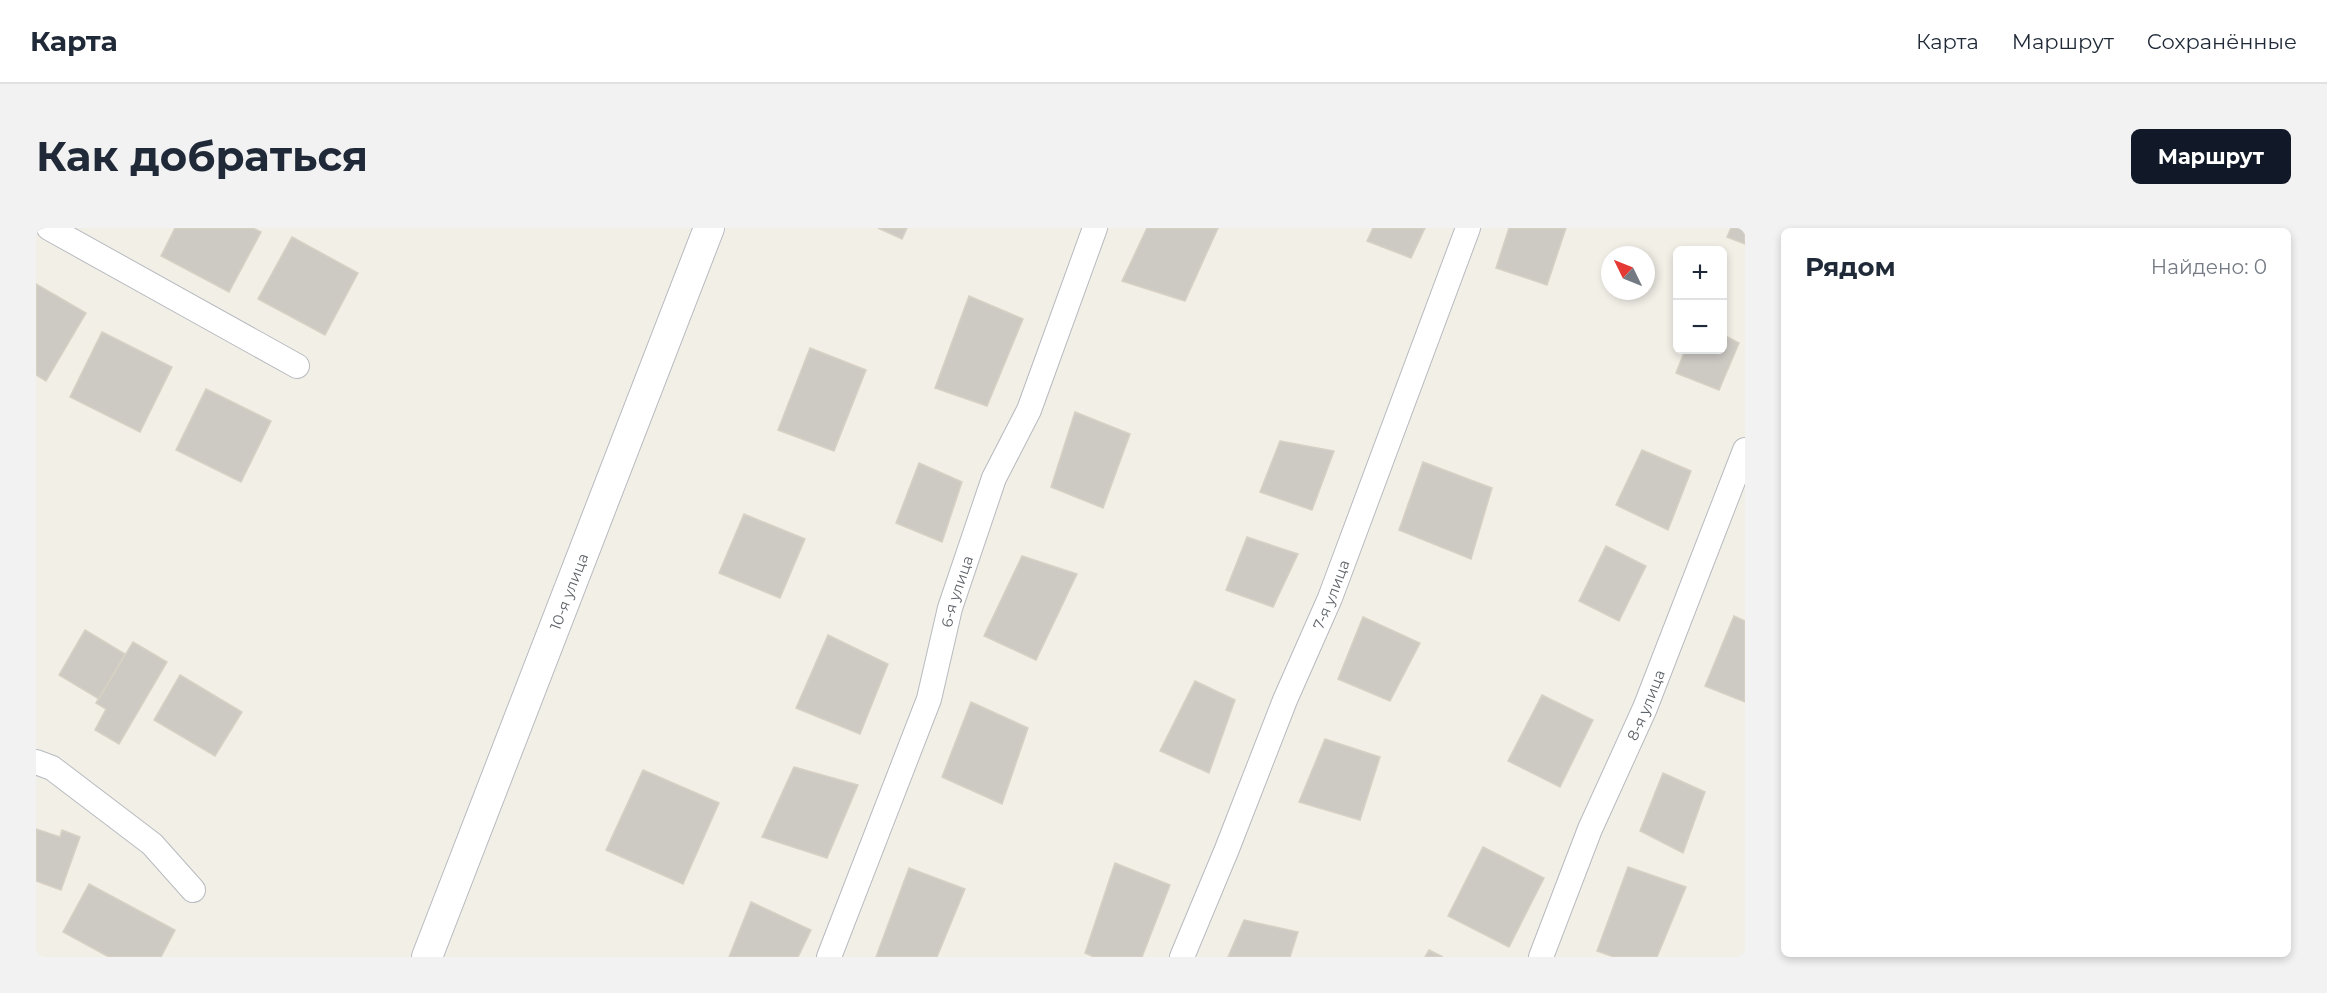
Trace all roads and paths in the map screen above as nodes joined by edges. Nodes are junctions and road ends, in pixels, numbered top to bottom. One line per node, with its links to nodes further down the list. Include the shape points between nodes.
1 (49, 228): 5 (street)
2 (709, 228): 9 (street, 10-я улица)
3 (1095, 228): 10 (street, 6-я улица, via 1029,410 994,477 950,608 929,699)
4 (1468, 228): 11 (street, 7-я улица, via 1330,598)
5 (297, 366)
6 (1745, 450): 12 (street, 8-я улица, via 1645,708 1590,829)
7 (36, 762): 8 (street, via 61,775 152,844)
8 (193, 890)
9 (427, 957)
10 (829, 957)
11 (1182, 957)
12 (1541, 957)

